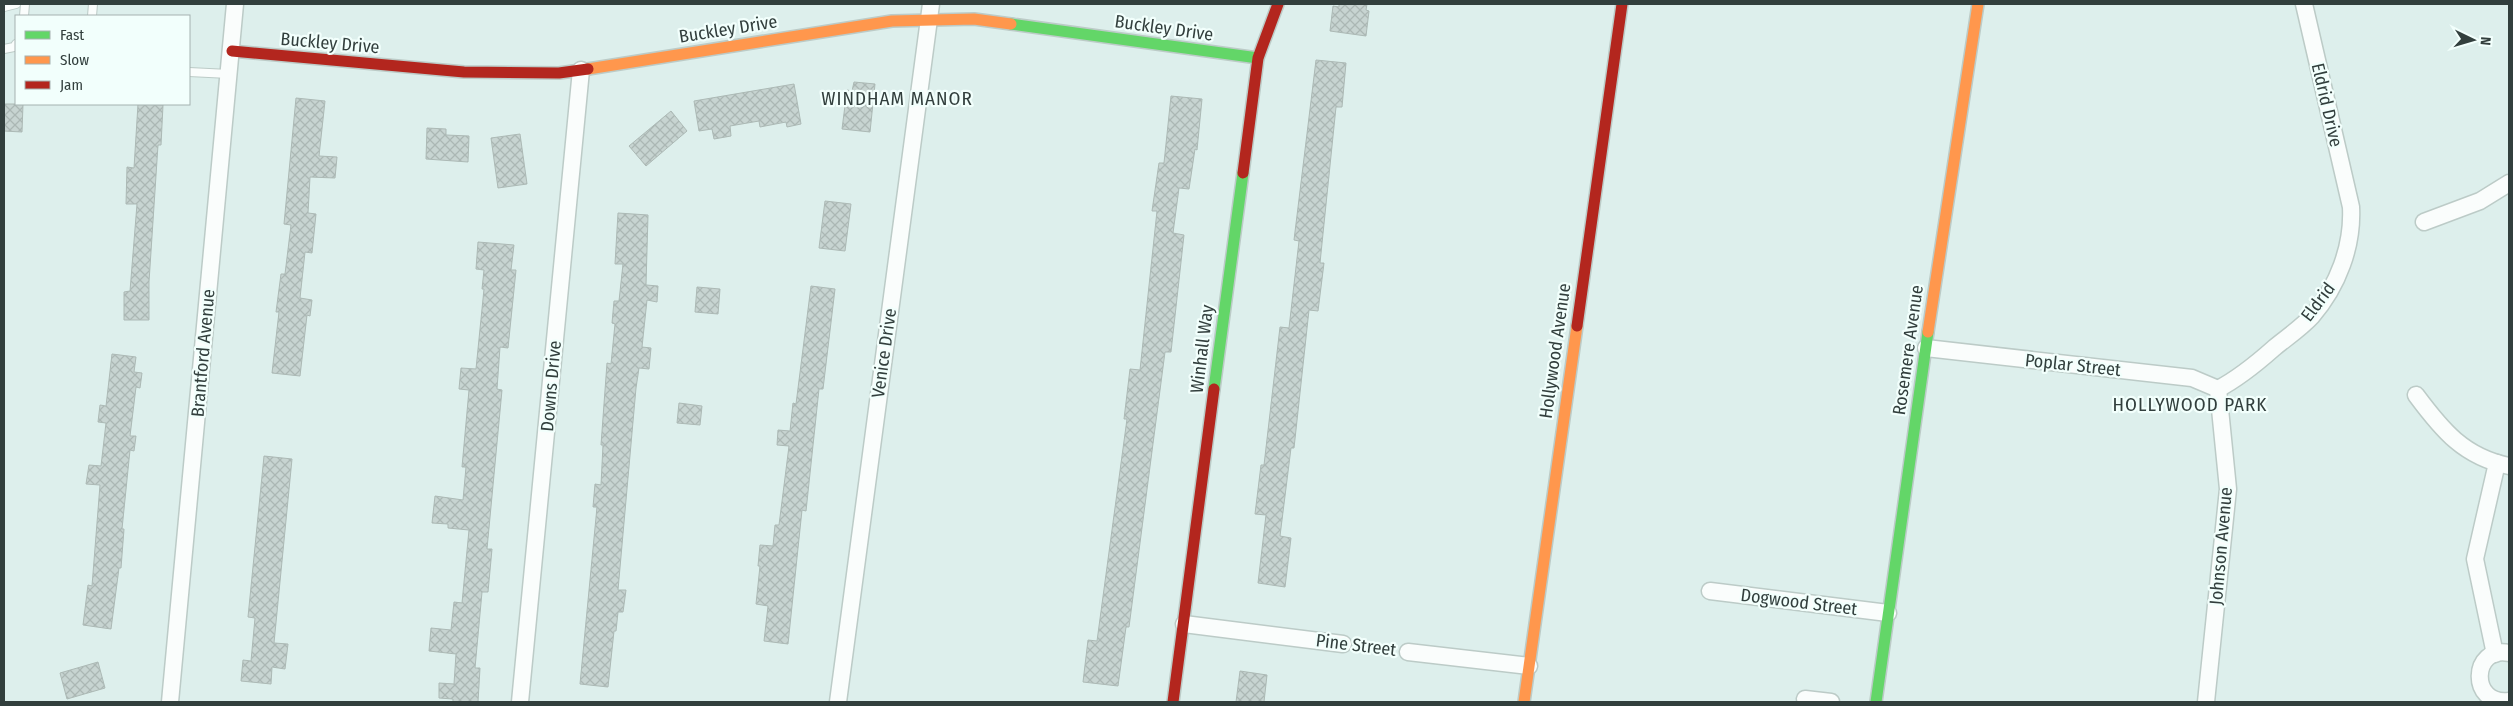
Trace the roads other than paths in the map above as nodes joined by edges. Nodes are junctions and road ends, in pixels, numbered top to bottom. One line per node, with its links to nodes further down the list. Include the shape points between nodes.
1 (16, 4): 7 (lane)
2 (235, 4): 9 (street, Brantford Avenue)
3 (1278, 4): 10 (street, Winhall Way)
4 (1622, 4): 27 (street, Hollywood Avenue)
5 (1978, 4): 17 (street, Rosemere Avenue)
6 (2304, 4): 15 (street, Eldrid Drive)
7 (4, 7)
8 (930, 11): 10 (street, Buckley Drive, via 974,20); 11 (street, Buckley Drive, via 892,21); 32 (street, Venice Drive)
9 (232, 52): 11 (street, Buckley Drive, via 464,72 559,73); 13 (street, Brantford Avenue)
10 (1258, 58): 23 (street, Winhall Way)
11 (581, 70): 31 (street, Downs Drive)
12 (190, 72): 13 (lane)
13 (230, 74): 30 (street, Brantford Avenue)
14 (2509, 183): 16 (street, via 2480,201)
15 (2351, 207): 18 (street, Eldrid, via 2349,246 2338,274 2312,316 2239,378)
16 (2424, 222)
17 (1926, 348): 18 (street, Poplar Street, via 2192,378); 22 (street, Rosemere Avenue)
18 (2218, 389): 37 (street, Johnson Avenue, via 2228,489)
19 (2416, 395): 20 (street, via 2440,427 2463,448)
20 (2503, 465): 26 (street, via 2475,558)
21 (1710, 591): 22 (street, Dogwood Street)
22 (1888, 613): 36 (street, Rosemere Avenue)
23 (1184, 624): 24 (street, Pine Street); 33 (street, Winhall Way)
24 (1343, 644)
25 (1408, 652): 27 (street, Pine Street)
26 (2502, 654): 29 (street, via 2486,659 2479,677 2486,695 2494,700)
27 (1529, 666): 34 (street, Hollywood Avenue)
28 (1805, 699): 35 (street)
29 (2509, 701)
30 (170, 702)
31 (520, 702)
32 (838, 702)
33 (1173, 702)
34 (1524, 702)
35 (1831, 702)
36 (1876, 702)
37 (2206, 702)

